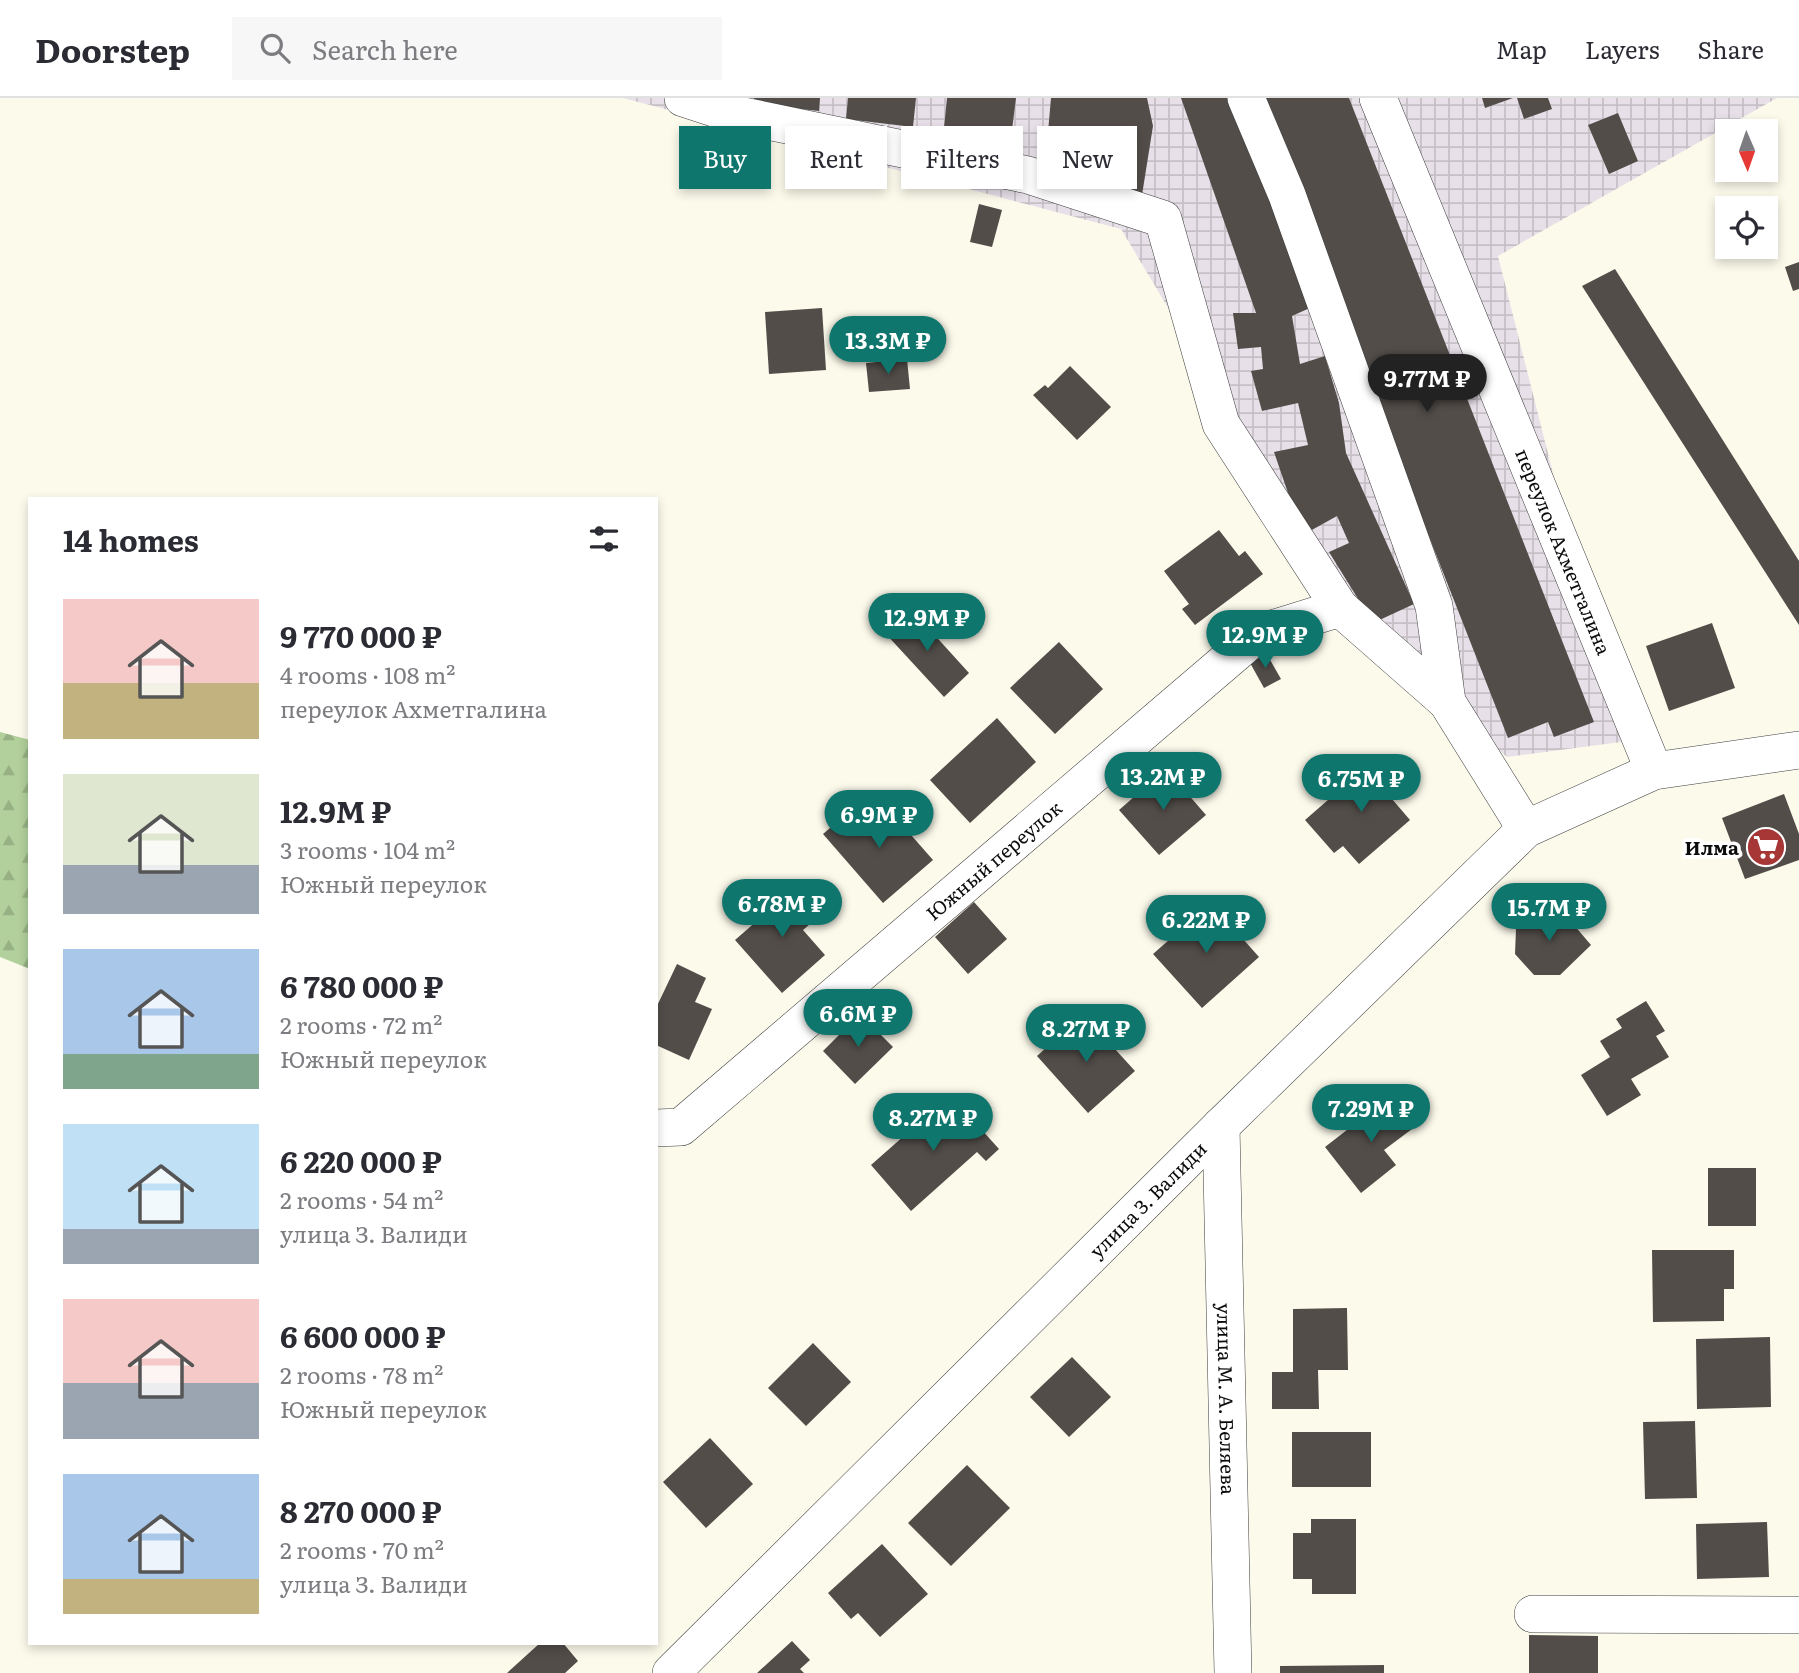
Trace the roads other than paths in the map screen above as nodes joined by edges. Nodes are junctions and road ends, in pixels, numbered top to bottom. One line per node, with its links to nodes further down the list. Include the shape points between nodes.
1 (683, 98): 4 (street, via 729,113 1028,175 1163,219 1221,424)
2 (1246, 98): 5 (street, via 1291,208 1434,606)
3 (1378, 98): 7 (street, переулок Ахметгалина)
4 (1340, 608): 5 (street); 10 (street, Южный переулок, via 1259,633 681,1127)
5 (1447, 702): 8 (street)
6 (1799, 750): 7 (street, улица З. Валиди)
7 (1654, 771): 8 (street, улица З. Валиди)
8 (1526, 829): 9 (street, улица З. Валиди)
9 (1221, 1126): 13 (street, улица З. Валиди); 14 (street, улица М. А. Беляева)
10 (658, 1128)
11 (1534, 1614): 12 (street)
12 (1799, 1615)
13 (671, 1673)
14 (1233, 1673)

